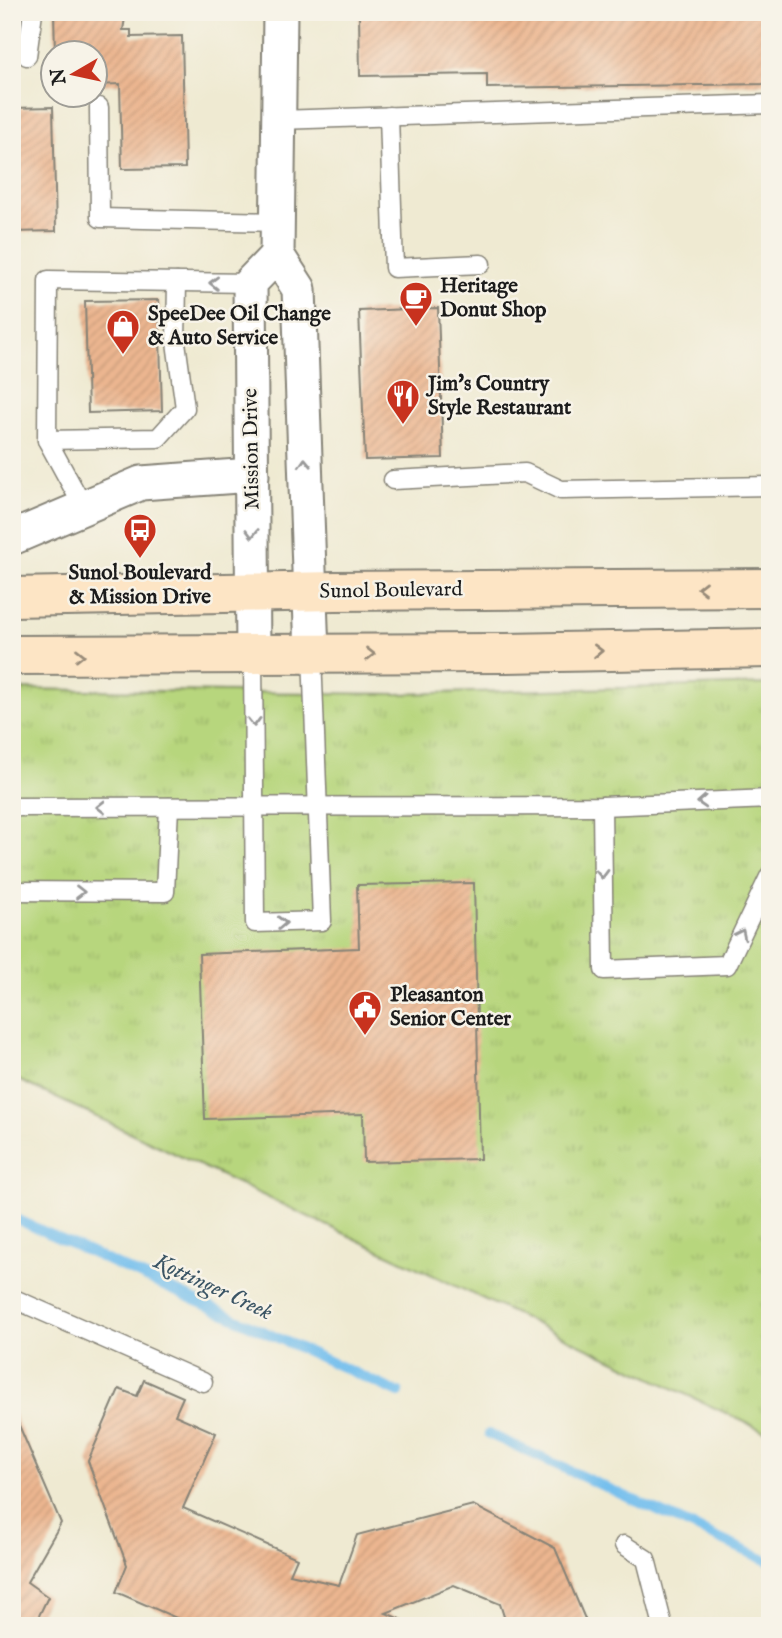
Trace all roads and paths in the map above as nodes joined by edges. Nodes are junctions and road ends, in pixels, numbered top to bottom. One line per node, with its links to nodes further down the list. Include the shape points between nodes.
1 (33, 12): 3 (lane)
2 (280, 12): 7 (street)
3 (27, 56)
4 (770, 104): 6 (lane)
5 (99, 108): 8 (lane, via 100,218)
6 (388, 116): 7 (lane); 10 (lane, via 394,268)
7 (278, 120): 8 (street)
8 (277, 222): 9 (street)
9 (277, 255): 12 (street); 20 (street, one-way to 9, via 299,289)
10 (481, 264)
11 (177, 282): 12 (lane, one-way to 11); 13 (lane, via 176,342 185,408 159,438); 13 (lane, via 48,280)
12 (250, 284): 14 (street, Mission Drive)
13 (47, 440): 17 (lane)
14 (252, 475): 17 (street, via 141,483); 21 (street, Mission Drive, one-way to 21)
15 (393, 480): 16 (lane, via 525,473 561,490)
16 (770, 486)
17 (84, 508): 18 (street)
18 (12, 538)
19 (770, 588): 20 (main road, Sunol Boulevard, one-way to 20)
20 (310, 592): 21 (main road, Sunol Boulevard); 25 (street)
21 (253, 594): 22 (main road, Sunol Boulevard); 24 (street, Mission Drive)
22 (12, 597)
23 (770, 648): 25 (main road, one-way to 23)
24 (253, 654): 25 (main road); 26 (main road, one-way to 24); 28 (lane, one-way to 28)
25 (312, 654): 29 (lane)
26 (12, 655)
27 (770, 799): 30 (lane, one-way to 30)
28 (255, 806): 29 (lane); 29 (lane, one-way to 29, via 255,923 322,921); 32 (lane)
29 (318, 806): 30 (lane)
30 (601, 806): 33 (lane, one-way to 33, via 604,970 727,965)
31 (12, 807): 32 (lane, one-way to 31)
32 (170, 807): 34 (lane, one-way to 32, via 164,892)
33 (770, 875)
34 (12, 891)
35 (12, 1298): 36 (lane)
36 (203, 1382)
37 (624, 1545): 38 (lane, via 646,1559)
38 (663, 1626)

